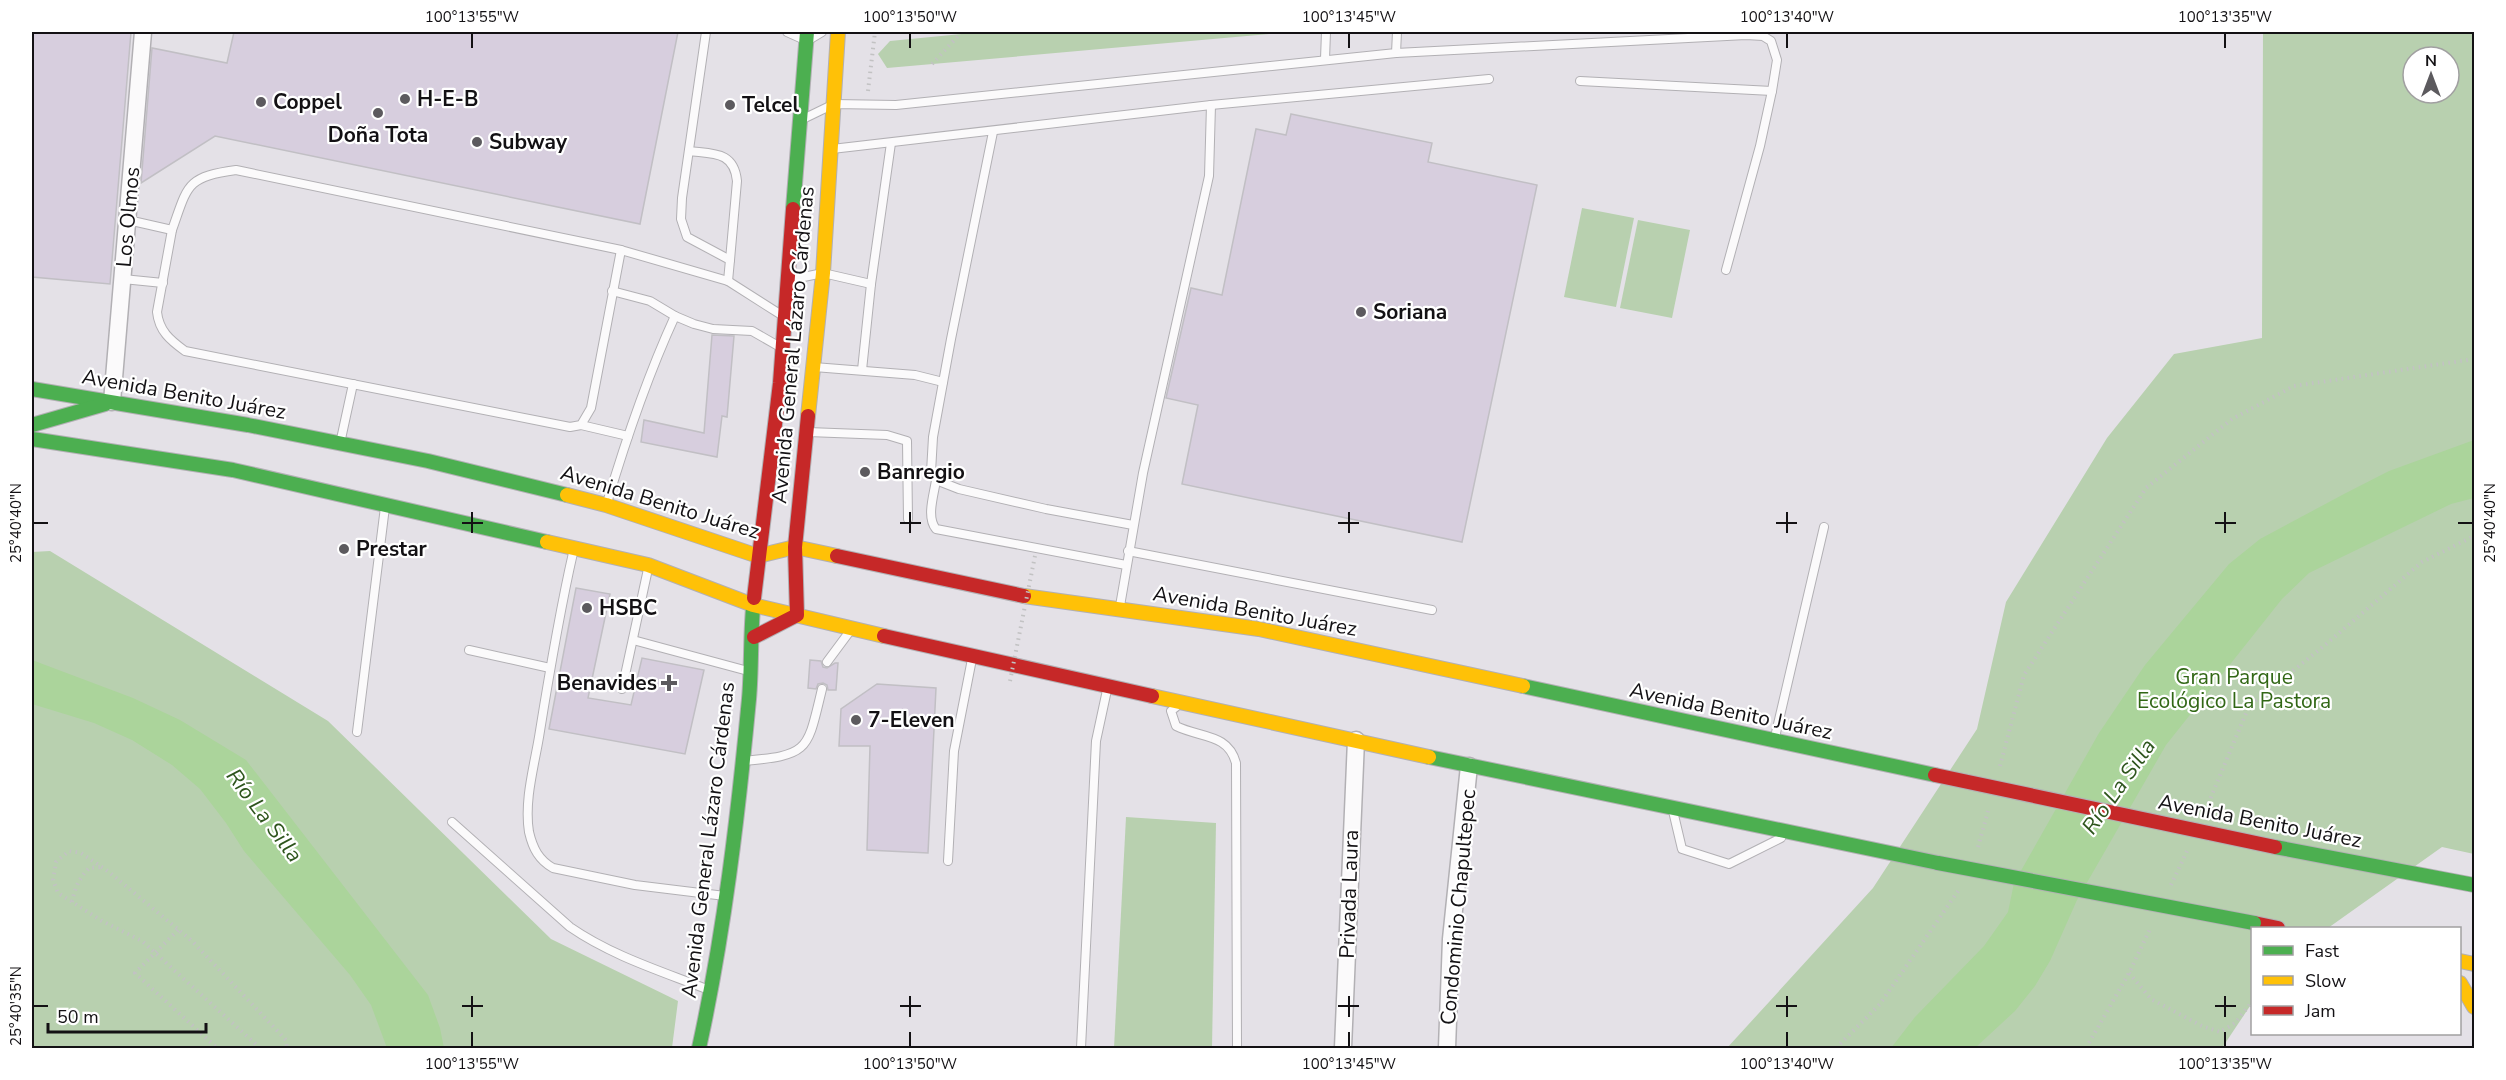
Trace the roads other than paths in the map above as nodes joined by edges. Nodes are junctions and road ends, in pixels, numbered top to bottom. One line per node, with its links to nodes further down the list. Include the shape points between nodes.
1 (143, 32): 21 (street, Los Olmos)
2 (706, 32): 20 (lane)
3 (787, 32): 8 (lane)
4 (822, 32): 8 (lane)
5 (838, 32): 14 (main road, Avenida General Lázaro Cárdenas)
6 (1326, 32): 10 (lane)
7 (1397, 32): 9 (lane)
8 (807, 36): 16 (main road, Avenida General Lázaro Cárdenas)
9 (1396, 54): 10 (lane); 13 (lane, via 1763,36 1776,49)
10 (1325, 59): 14 (lane, via 907,104)
11 (1489, 79): 15 (lane)
12 (1580, 81): 13 (lane)
13 (1772, 91): 25 (lane)
14 (834, 104): 16 (lane); 19 (main road, Avenida General Lázaro Cárdenas)
15 (1211, 105): 17 (lane); 52 (lane, via 1209,176)
16 (800, 120): 28 (main road, Avenida General Lázaro Cárdenas)
17 (993, 132): 18 (lane); 38 (lane)
18 (891, 143): 19 (lane); 31 (lane)
19 (831, 149): 26 (main road, Avenida General Lázaro Cárdenas)
20 (688, 151): 24 (lane, via 683,229 693,242); 24 (lane, via 725,157 736,169)
21 (128, 220): 22 (lane); 27 (street, Los Olmos)
22 (172, 230): 23 (lane, via 186,190 195,181 209,174 236,170); 30 (lane)
23 (621, 250): 29 (lane); 32 (lane)
24 (729, 260): 29 (lane)
25 (1726, 270)
26 (823, 273): 28 (lane); 31 (lane); 36 (main road, Avenida General Lázaro Cárdenas)
27 (123, 279): 30 (lane); 41 (street, Los Olmos)
28 (789, 280): 34 (main road, Avenida General Lázaro Cárdenas)
29 (728, 281): 34 (lane)
30 (162, 283): 39 (lane, via 158,324 168,339 185,351)
31 (871, 284): 37 (lane)
32 (612, 291): 33 (lane, via 650,301); 43 (lane, via 591,408)
33 (675, 316): 35 (lane, via 713,328 752,331); 45 (lane)
34 (786, 318): 35 (main road, Avenida General Lázaro Cárdenas)
35 (783, 349): 57 (main road, Avenida General Lázaro Cárdenas)
36 (814, 366): 37 (lane); 44 (main road, Avenida General Lázaro Cárdenas)
37 (862, 370): 38 (lane)
38 (943, 382): 48 (lane, via 930,460)
39 (353, 384): 43 (lane, via 570,427); 47 (lane)
40 (32, 389): 41 (main road, Avenida Benito Juárez)
41 (112, 402): 42 (main road); 47 (main road, Avenida Benito Juárez)
42 (32, 425)
43 (581, 425): 45 (lane)
44 (807, 432): 51 (lane, via 887,435 907,441); 54 (main road, Avenida General Lázaro Cárdenas)
45 (628, 436): 50 (lane)
46 (32, 439): 49 (main road, via 232,470)
47 (340, 443): 50 (main road, Avenida Benito Juárez)
48 (936, 480): 52 (lane, via 1035,507); 59 (lane, via 931,514 936,530)
49 (386, 504): 55 (main road); 76 (lane)
50 (606, 505): 57 (main road, Avenida Benito Juárez)
51 (908, 519)
52 (1133, 525): 56 (lane)
53 (1824, 527): 78 (lane)
54 (795, 547): 57 (main road, Avenida Benito Juárez); 61 (main road, Avenida Benito Juárez, via 1035,598); 63 (main road, Avenida General Lázaro Cárdenas)
55 (574, 548): 58 (main road); 70 (lane)
56 (1128, 551): 59 (lane); 62 (lane)
57 (758, 556): 60 (main road, Avenida General Lázaro Cárdenas)
58 (648, 565): 60 (main road); 66 (lane)
59 (1126, 565): 61 (lane)
60 (753, 605): 63 (main road); 65 (main road, Avenida General Lázaro Cárdenas)
61 (1119, 610): 78 (main road, Avenida Benito Juárez, via 1195,618 1294,636)
62 (1432, 610)
63 (797, 615): 64 (main road); 65 (main road)
64 (852, 628): 68 (main road); 69 (lane)
65 (754, 637): 71 (main road, Avenida General Lázaro Cárdenas)
66 (633, 640): 71 (lane); 73 (lane)
67 (469, 650): 70 (lane)
68 (972, 656): 72 (main road); 84 (lane, via 954,751)
69 (827, 662)
70 (550, 668): 86 (lane, via 528,816 532,844 542,862 599,879)
71 (750, 672): 79 (main road, Avenida General Lázaro Cárdenas)
72 (1108, 687): 75 (main road); 92 (lane, via 1096,741)
73 (622, 689)
74 (822, 689): 79 (lane, via 806,744 786,756)
75 (1182, 703): 77 (main road); 93 (lane, via 1171,711 1176,726 1224,742 1233,751 1236,763)
76 (357, 732)
77 (1356, 741): 80 (main road); 94 (street, Privada Laura)
78 (1774, 742): 85 (main road, Avenida Benito Juárez, bridge)
79 (742, 761): 86 (main road, Avenida General Lázaro Cárdenas)
80 (1469, 766): 81 (main road); 95 (street, Condominio Chapultepec, via 1451,939)
81 (1672, 808): 83 (main road); 83 (lane, via 1682,849 1729,864)
82 (452, 822): 89 (lane, via 570,927 591,941)
83 (1792, 832): 87 (main road, bridge)
84 (948, 861)
85 (2475, 885)
86 (726, 896): 89 (main road, Avenida General Lázaro Cárdenas)
87 (2273, 927)
88 (2461, 985): 90 (main road)
89 (712, 991): 91 (main road, Avenida General Lázaro Cárdenas)
90 (2475, 1007)
91 (699, 1048)
92 (1081, 1048)
93 (1237, 1048)
94 (1343, 1048)
95 (1447, 1048)

